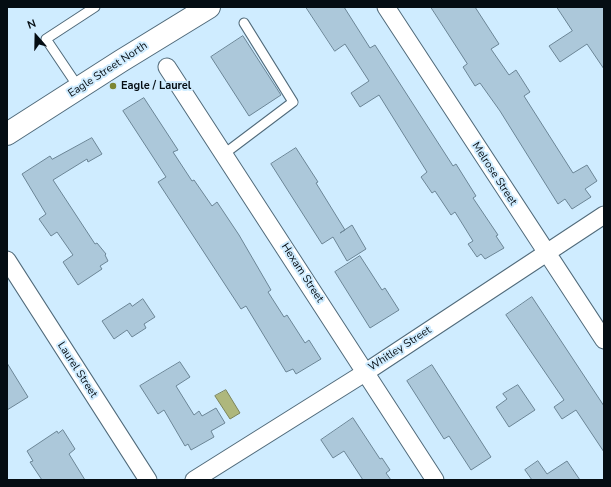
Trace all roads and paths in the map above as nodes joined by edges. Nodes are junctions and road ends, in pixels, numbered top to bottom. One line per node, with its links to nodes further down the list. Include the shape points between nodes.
1 (95, 7): 6 (lane, via 46,39)
2 (209, 7): 6 (main road, Eagle Street North, via 121,60)
3 (386, 7): 10 (street, Melrose Street)
4 (244, 23): 8 (lane, via 293,102)
5 (167, 67): 8 (street, Hexam Street)
6 (80, 89): 7 (main road, Eagle Street North)
7 (7, 134)
8 (224, 154): 13 (street, Hexam Street)
9 (604, 214): 10 (street, Whitley Street)
10 (546, 253): 12 (street, Melrose Street); 13 (street, Whitley Street)
11 (7, 260): 14 (street, Laurel Street)
12 (604, 340)
13 (366, 372): 15 (street, Whitley Street); 16 (street, Hexam Street)
14 (148, 480)
15 (194, 480)
16 (435, 480)

